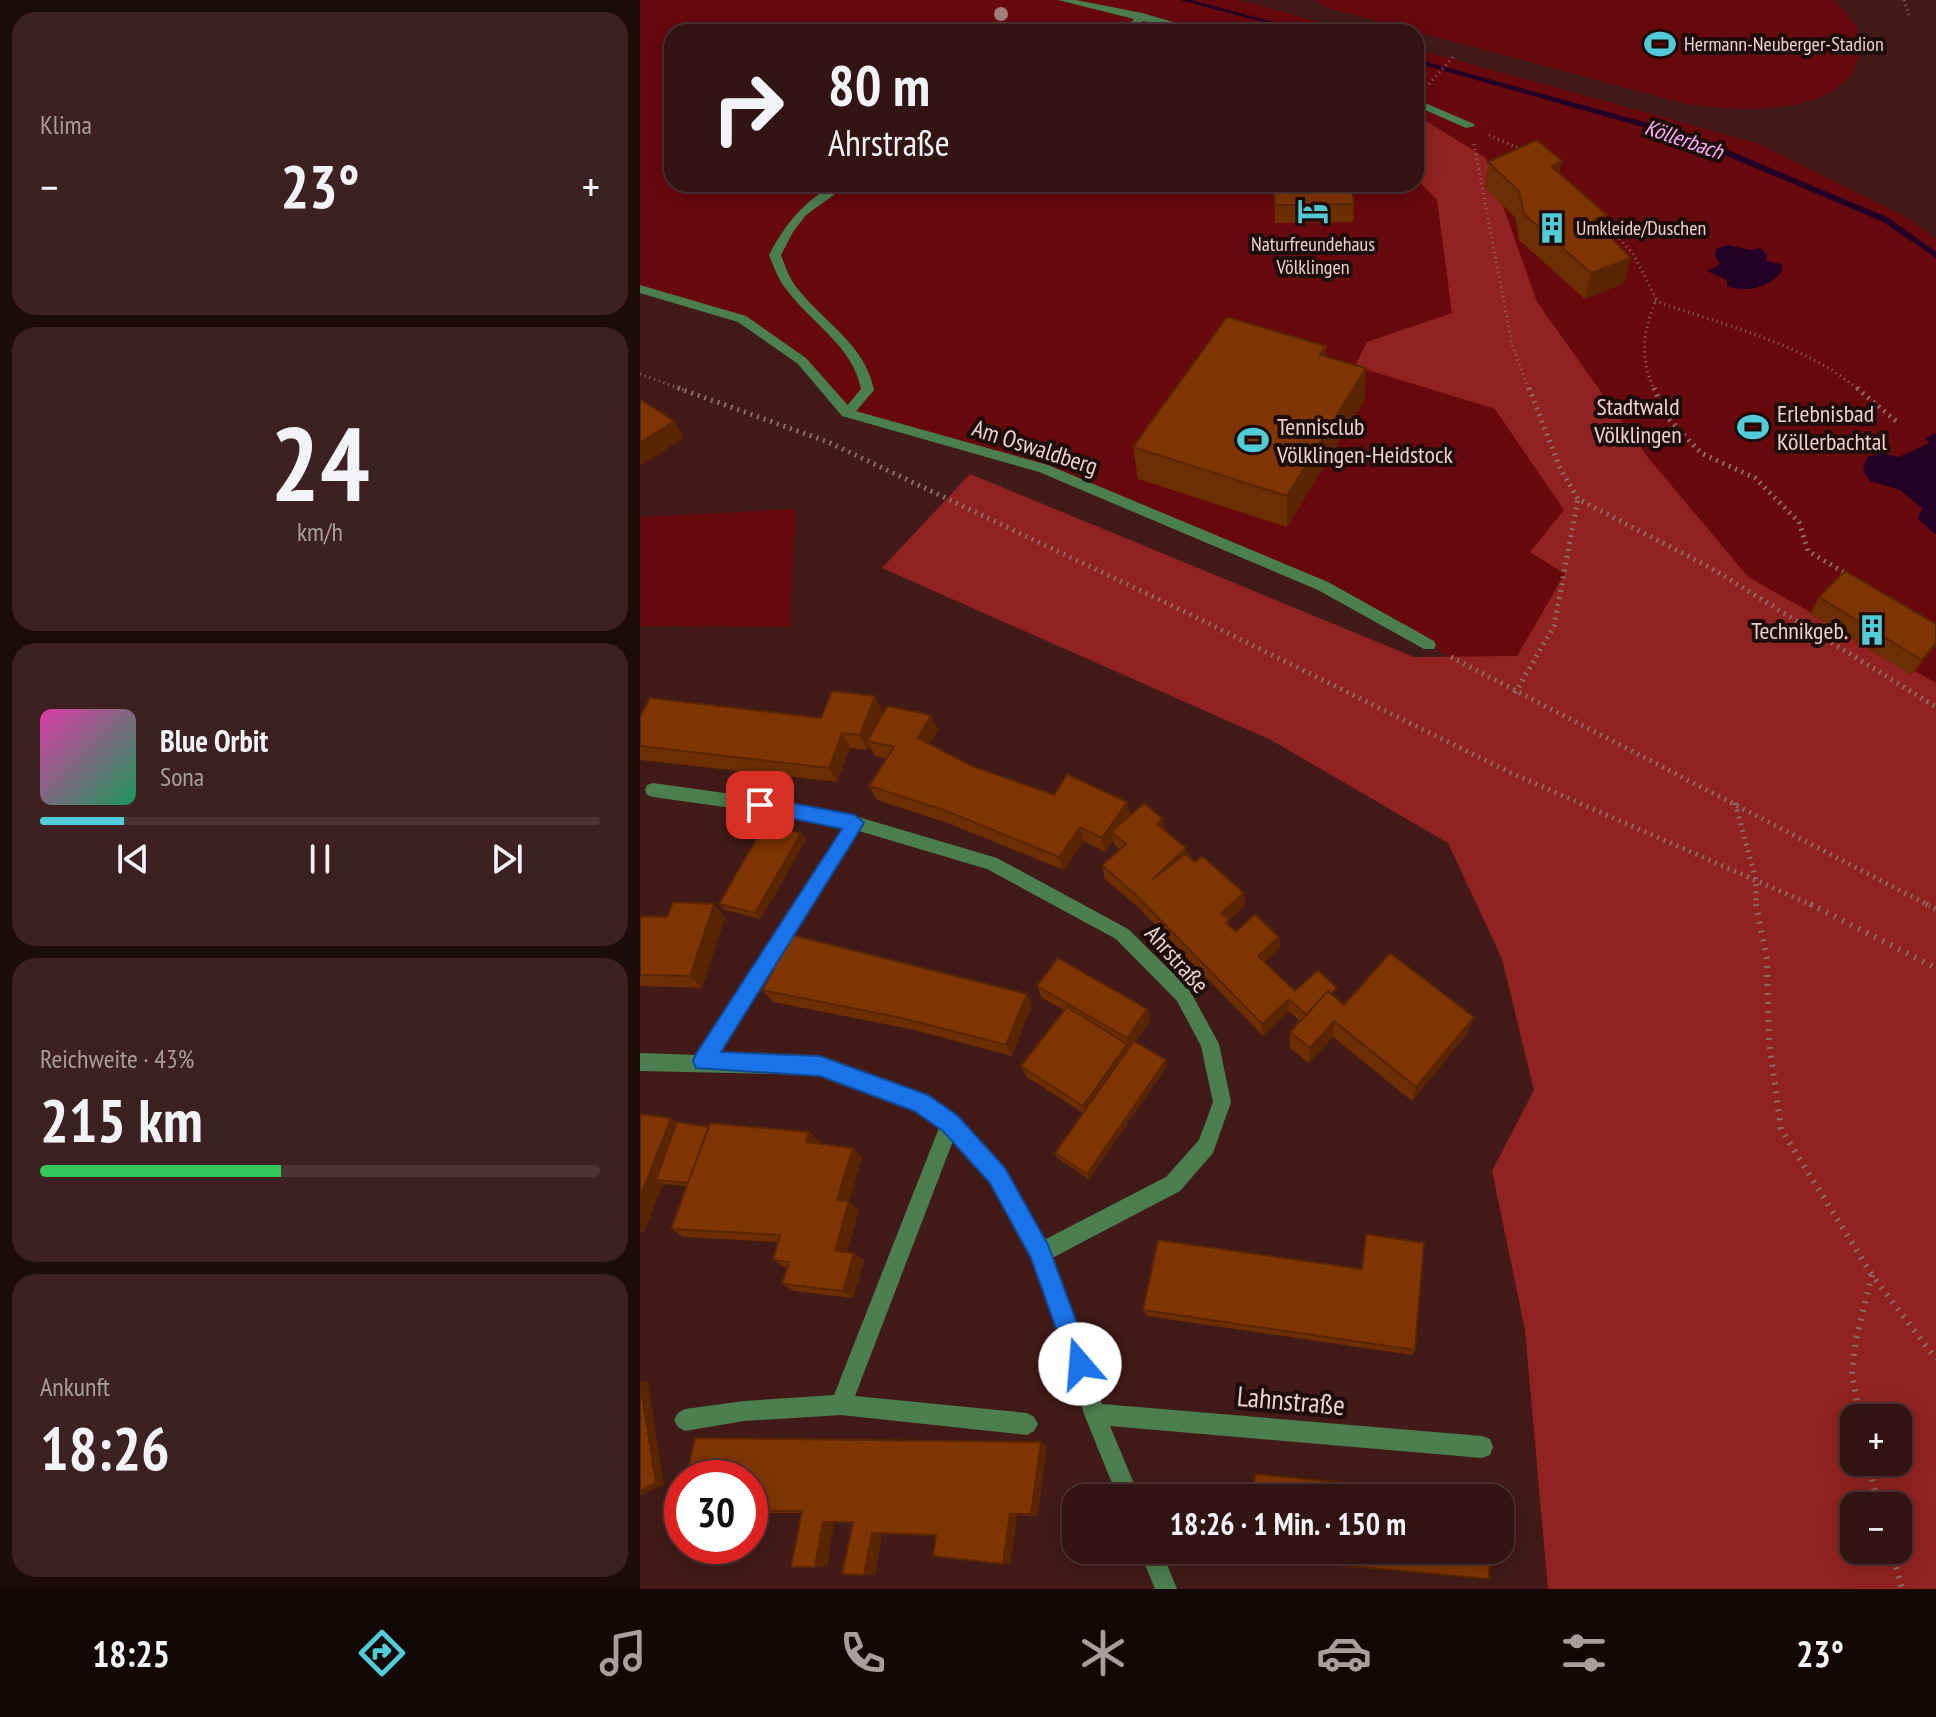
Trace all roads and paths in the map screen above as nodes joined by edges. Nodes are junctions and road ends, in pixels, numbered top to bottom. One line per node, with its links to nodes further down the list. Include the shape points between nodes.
1 (1063, 0): 4 (street)
2 (1904, 0): 3 (path)
3 (1909, 15)
4 (1142, 16): 5 (street); 6 (street)
5 (1135, 24)
6 (1172, 24)
7 (1455, 55): 8 (path)
8 (1435, 77)
9 (1424, 106): 10 (street)
10 (1470, 126): 11 (path); 19 (path, via 1512,345 1560,468)
11 (1531, 154)
12 (827, 192): 17 (street, via 788,226 775,255 790,288 868,376 868,390)
13 (1599, 216): 15 (path, via 1634,255)
14 (640, 289): 17 (street, via 742,319 802,361)
15 (1655, 301): 18 (path, via 1815,361 1842,375); 20 (path, via 1646,326 1643,364 1666,416 1701,453 1755,478 1799,522 1808,551)
16 (640, 374): 27 (path, via 828,442 1511,773)
17 (847, 413): 21 (street, Am Oswaldberg, via 1043,468 1323,586)
18 (1897, 422)
19 (1578, 499): 22 (path, via 1554,626); 23 (path, via 1711,568)
20 (1859, 581)
21 (1429, 645): 22 (path)
22 (1515, 693): 25 (path)
23 (1936, 707)
24 (653, 790): 26 (street, Ahrstraße)
25 (1735, 803): 27 (path); 28 (path)
26 (855, 823): 30 (street); 33 (street, Ahrstraße, via 991,863 1122,934 1183,995 1210,1044 1222,1102 1206,1146 1173,1184)
27 (1756, 880): 29 (path); 34 (path, via 1781,1129)
28 (1936, 909)
29 (1936, 968)
30 (704, 1061): 31 (street); 32 (street, via 820,1066 921,1103)
31 (640, 1062)
32 (950, 1124): 33 (street, via 998,1176); 37 (street)
33 (1040, 1253): 38 (street)
34 (1872, 1275): 35 (path); 36 (path, via 1852,1374)
35 (1936, 1359)
36 (1857, 1404)
37 (841, 1405): 39 (street); 40 (street)
38 (1094, 1414): 41 (street, Lahnstraße); 42 (street)
39 (685, 1420)
40 (1027, 1424)
41 (1482, 1447)
42 (1123, 1484)
43 (1156, 1564): 45 (street)
44 (1895, 1564): 46 (path)
45 (1166, 1589)
46 (1902, 1589)

